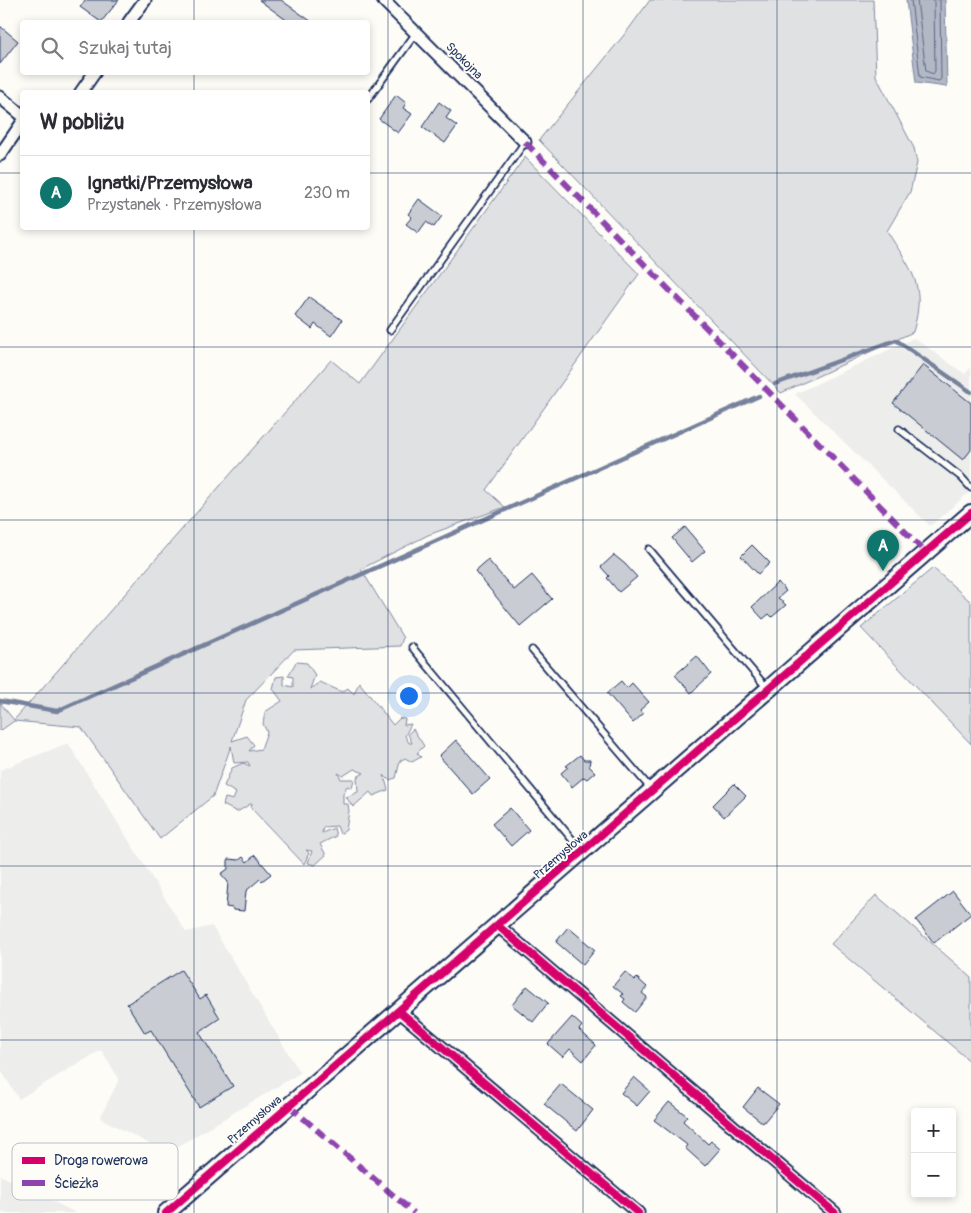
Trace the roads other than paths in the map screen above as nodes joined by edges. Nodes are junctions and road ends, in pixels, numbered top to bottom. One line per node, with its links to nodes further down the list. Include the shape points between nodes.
1 (145, 0): 3 (street)
2 (383, 0): 4 (street, Spokojna)
3 (130, 20)
4 (416, 33): 7 (lane); 11 (street, Spokojna)
5 (93, 75): 6 (street)
6 (82, 90)
7 (370, 96)
8 (0, 97): 9 (street)
9 (20, 113)
10 (20, 126): 12 (street)
11 (525, 142): 13 (lane)
12 (0, 155)
13 (390, 330)
14 (899, 429): 15 (lane)
15 (971, 488)
16 (971, 513): 20 (street, Przemysłowa)
17 (649, 549): 20 (lane)
18 (412, 647): 22 (lane)
19 (532, 650): 21 (lane)
20 (769, 690): 21 (street, Przemysłowa)
21 (652, 791): 22 (street, Przemysłowa)
22 (582, 851): 23 (street, Przemysłowa)
23 (497, 925): 24 (street, Przemysłowa); 27 (street)
24 (399, 1011): 25 (street, Przemysłowa); 26 (street)
25 (166, 1213)
26 (638, 1213)
27 (835, 1213)

